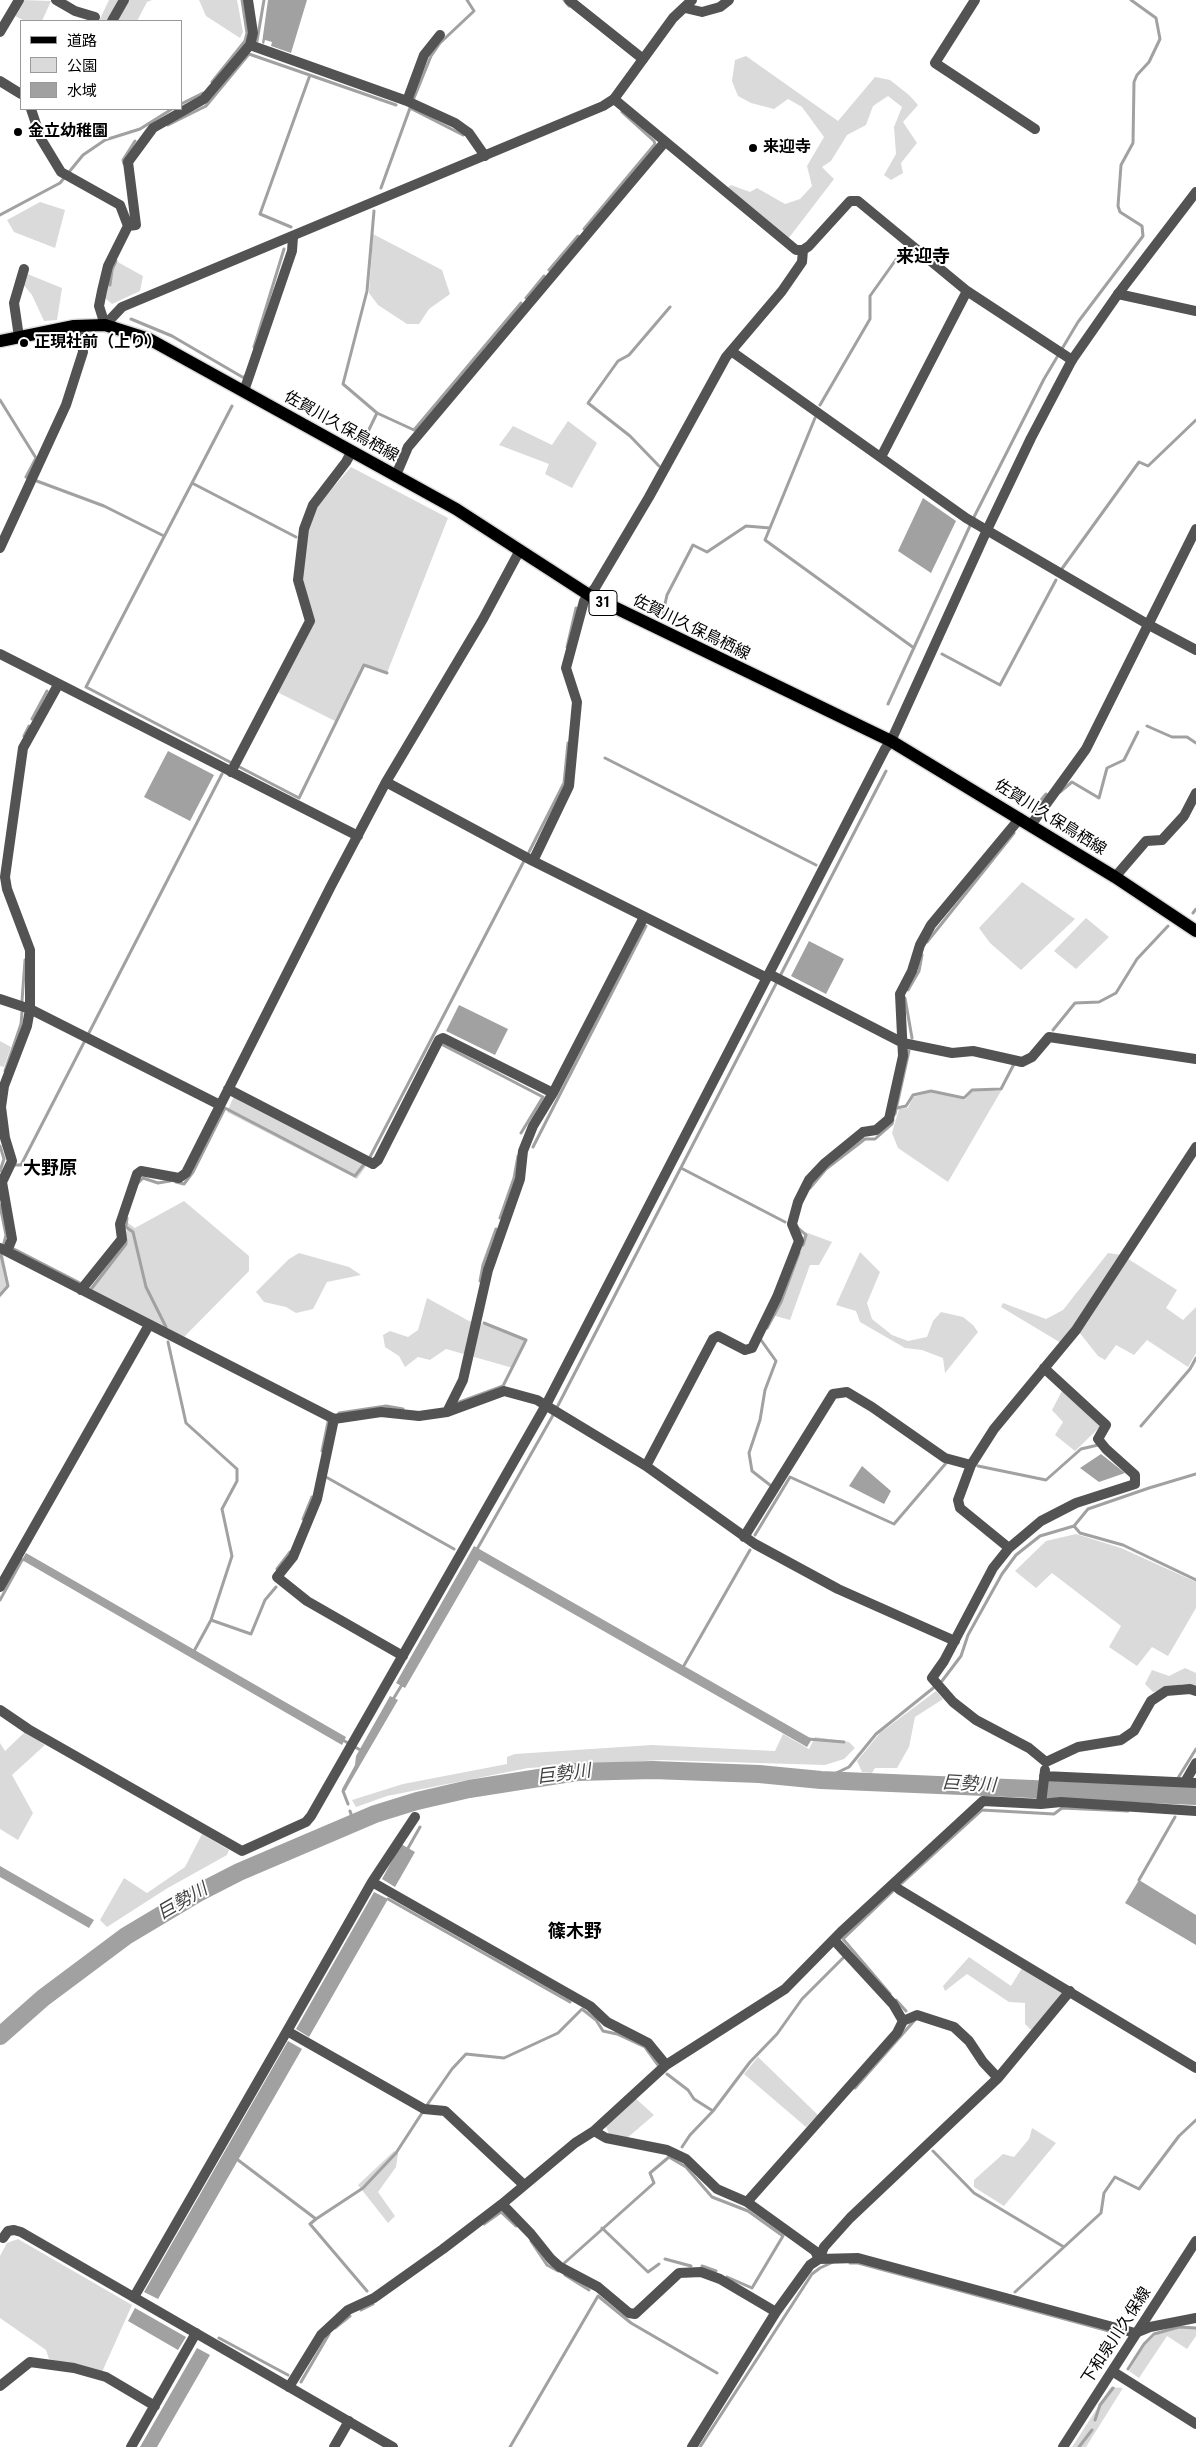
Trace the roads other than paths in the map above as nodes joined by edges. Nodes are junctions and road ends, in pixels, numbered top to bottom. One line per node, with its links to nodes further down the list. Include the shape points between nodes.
1 (19, 0): 9 (street)
2 (56, 0): 10 (street, via 75,12)
3 (124, 0): 11 (street)
4 (248, 0): 15 (street, via 253,33)
5 (569, 0): 16 (street)
6 (729, 0): 8 (street, via 720,7 702,12)
7 (975, 0): 24 (street, via 935,63)
8 (689, 4): 16 (street, via 672,18)
9 (12, 16): 12 (street); 13 (street)
10 (95, 16)
11 (113, 20)
12 (20, 21)
13 (0, 32)
14 (440, 35): 20 (street, via 424,55)
15 (250, 45): 20 (street); 21 (street, via 204,99)
16 (642, 59): 19 (street)
17 (0, 81): 18 (street)
18 (20, 93)
19 (614, 100): 25 (street); 26 (street)
20 (407, 101): 26 (street, via 455,123 469,133)
21 (182, 108)
22 (31, 110): 28 (street, via 41,138 66,175 120,205)
23 (172, 112): 28 (street, via 153,128 128,162 136,225)
24 (1035, 129)
25 (664, 143): 30 (street, via 796,250); 44 (street, via 408,447)
26 (485, 156): 29 (street)
27 (1196, 192): 33 (street)
28 (128, 226): 35 (street, via 108,266 102,291 99,306)
29 (293, 236): 35 (street, via 122,308); 41 (street, via 292,251)
30 (803, 250): 32 (street, via 850,201 858,201); 39 (street, via 802,262 782,291)
31 (24, 269): 37 (street, via 14,303)
32 (967, 291): 40 (street); 43 (street)
33 (1118, 294): 34 (street); 40 (street)
34 (1196, 311)
35 (105, 325): 36 (main road, 佐賀川久保鳥栖線 / 31); 41 (main road, 佐賀川久保鳥栖線 / 31, via 150,338)
36 (80, 326): 37 (main road, 佐賀川久保鳥栖線 / 31); 47 (street, via 83,352 66,405)
37 (19, 337): 38 (main road, 佐賀川久保鳥栖線 / 31)
38 (0, 341)
39 (731, 351): 43 (street); 49 (street, via 650,497)
40 (1068, 357): 45 (street, via 1031,438)
41 (244, 391): 42 (main road, 佐賀川久保鳥栖線 / 31)
42 (352, 451): 44 (main road, 佐賀川久保鳥栖線 / 31); 55 (street, via 313,505 304,529 298,580 310,621)
43 (881, 457): 45 (street)
44 (396, 475): 48 (main road, 佐賀川久保鳥栖線 / 31)
45 (983, 528): 50 (street); 54 (street)
46 (1196, 529): 50 (street)
47 (0, 548)
48 (520, 550): 49 (main road, 佐賀川久保鳥栖線 / 31); 56 (street, via 484,619)
49 (589, 595): 54 (main road, 佐賀川久保鳥栖線 / 31); 61 (street, via 584,601 566,668 577,702 569,786)
50 (1149, 625): 51 (street); 59 (street, via 1086,749)
51 (1196, 650)
52 (0, 654): 53 (street)
53 (58, 685): 55 (street); 67 (street, via 24,748 5,877 30,950)
54 (890, 741): 58 (main road, 佐賀川久保鳥栖線 / 31); 65 (street)
55 (233, 767): 60 (street)
56 (386, 782): 60 (street); 61 (street)
57 (1196, 794): 62 (street, via 1184,816 1162,840 1146,841)
58 (1020, 818): 59 (main road, 佐賀川久保鳥栖線 / 31); 68 (street, via 931,925 920,945 900,994)
59 (1031, 825): 62 (main road, 佐賀川久保鳥栖線 / 31)
60 (358, 836): 70 (street)
61 (533, 860): 63 (street)
62 (1115, 877): 64 (main road, 佐賀川久保鳥栖線 / 31)
63 (644, 917): 65 (street); 71 (street)
64 (1196, 931)
65 (768, 976): 68 (street); 78 (street)
66 (0, 999): 67 (street)
67 (30, 1009): 72 (street); 74 (street, via 28,1026 4,1086 1,1107 12,1161 2,1182 12,1239)
68 (904, 1043): 69 (street, via 952,1053 972,1051 1022,1062 1032,1057 1048,1037); 82 (street, via 889,1119 876,1130 863,1132 824,1164 809,1180 798,1202 792,1224 799,1242 752,1348 745,1350 718,1336 713,1339)
69 (1196, 1059)
70 (228, 1089): 71 (street, via 373,1164 378,1160 439,1040 443,1038); 72 (street)
71 (553, 1093): 79 (street, via 533,1126 524,1151 520,1179 488,1270 463,1380)
72 (220, 1105): 75 (street, via 186,1173 179,1178 141,1171 136,1174 120,1224 122,1239)
73 (1196, 1146): 77 (street, via 1076,1330)
74 (3, 1250): 75 (street)
75 (81, 1290): 76 (street)
76 (149, 1325): 80 (street); 85 (street)
77 (1044, 1368): 81 (street, via 994,1429); 84 (street, via 1106,1425 1098,1439 1135,1475 1135,1484 1076,1503 1041,1521)
78 (546, 1405): 79 (street, via 504,1391); 82 (street); 87 (street)
79 (447, 1412): 80 (street, via 420,1416 381,1412)
80 (334, 1419): 87 (street, via 317,1499 293,1557 277,1577 307,1602)
81 (971, 1465): 83 (street, via 945,1458 847,1392 833,1394); 84 (street, via 958,1500 960,1508)
82 (646, 1466): 83 (street)
83 (744, 1537): 86 (street, via 838,1589)
84 (1009, 1548): 86 (street, via 993,1568)
85 (0, 1587)
86 (955, 1641): 90 (street, via 932,1678 976,1720 1029,1748)
87 (403, 1656): 89 (street, via 312,1816 306,1822 242,1851)
88 (1196, 1691): 90 (street, via 1190,1688 1166,1691 1151,1701 1134,1731 1121,1740 1078,1747)
89 (0, 1710)
90 (1046, 1762): 92 (street)
91 (1196, 1764): 93 (street)
92 (1044, 1776): 93 (street); 95 (street)
93 (1185, 1782): 94 (street)
94 (1196, 1783)
95 (1042, 1804): 96 (street, via 1060,1802); 99 (street, via 983,1801)
96 (1196, 1811)
97 (415, 1817): 98 (street)
98 (372, 1882): 103 (street); 104 (street, via 590,2006 607,2022 648,2044)
99 (893, 1884): 100 (street); 101 (street)
100 (834, 1940): 102 (street, via 893,2004); 104 (street, via 785,1989)
101 (1070, 1991): 105 (street); 106 (street)
102 (903, 2021): 106 (street, via 917,2015 954,2027); 109 (street, via 897,2033)
103 (287, 2031): 108 (street, via 424,2109 444,2111); 114 (street)
104 (666, 2065): 107 (street)
105 (1196, 2068)
106 (998, 2078): 113 (street, via 850,2218 824,2247)
107 (594, 2131): 108 (street, via 575,2142); 109 (street, via 606,2138 667,2150 680,2156 717,2189)
108 (524, 2186): 110 (street)
109 (747, 2202): 113 (street, via 816,2251)
110 (502, 2204): 115 (street, via 556,2263 598,2287 629,2312 635,2314 679,2273 694,2272 720,2279); 121 (street, via 374,2298 348,2310 321,2334)
111 (1, 2241): 114 (street, via 8,2231 21,2232)
112 (1196, 2241): 118 (street, 下和泉川久保線)
113 (819, 2258): 115 (street, via 810,2265); 118 (street, via 858,2258)
114 (134, 2296): 117 (street)
115 (776, 2312): 128 (street)
116 (1196, 2318): 118 (street)
117 (196, 2333): 121 (street); 122 (street)
118 (1135, 2333): 119 (street, 下和泉川久保線)
119 (1112, 2371): 124 (street); 129 (street, 下和泉川久保線)
120 (0, 2386): 122 (street, via 30,2362 74,2368 106,2377)
121 (289, 2387): 123 (street)
122 (155, 2406): 125 (street)
123 (349, 2421): 126 (street); 127 (street)
124 (1196, 2424)
125 (131, 2447)
126 (334, 2447)
127 (393, 2447)
128 (692, 2447)
129 (1063, 2447)

